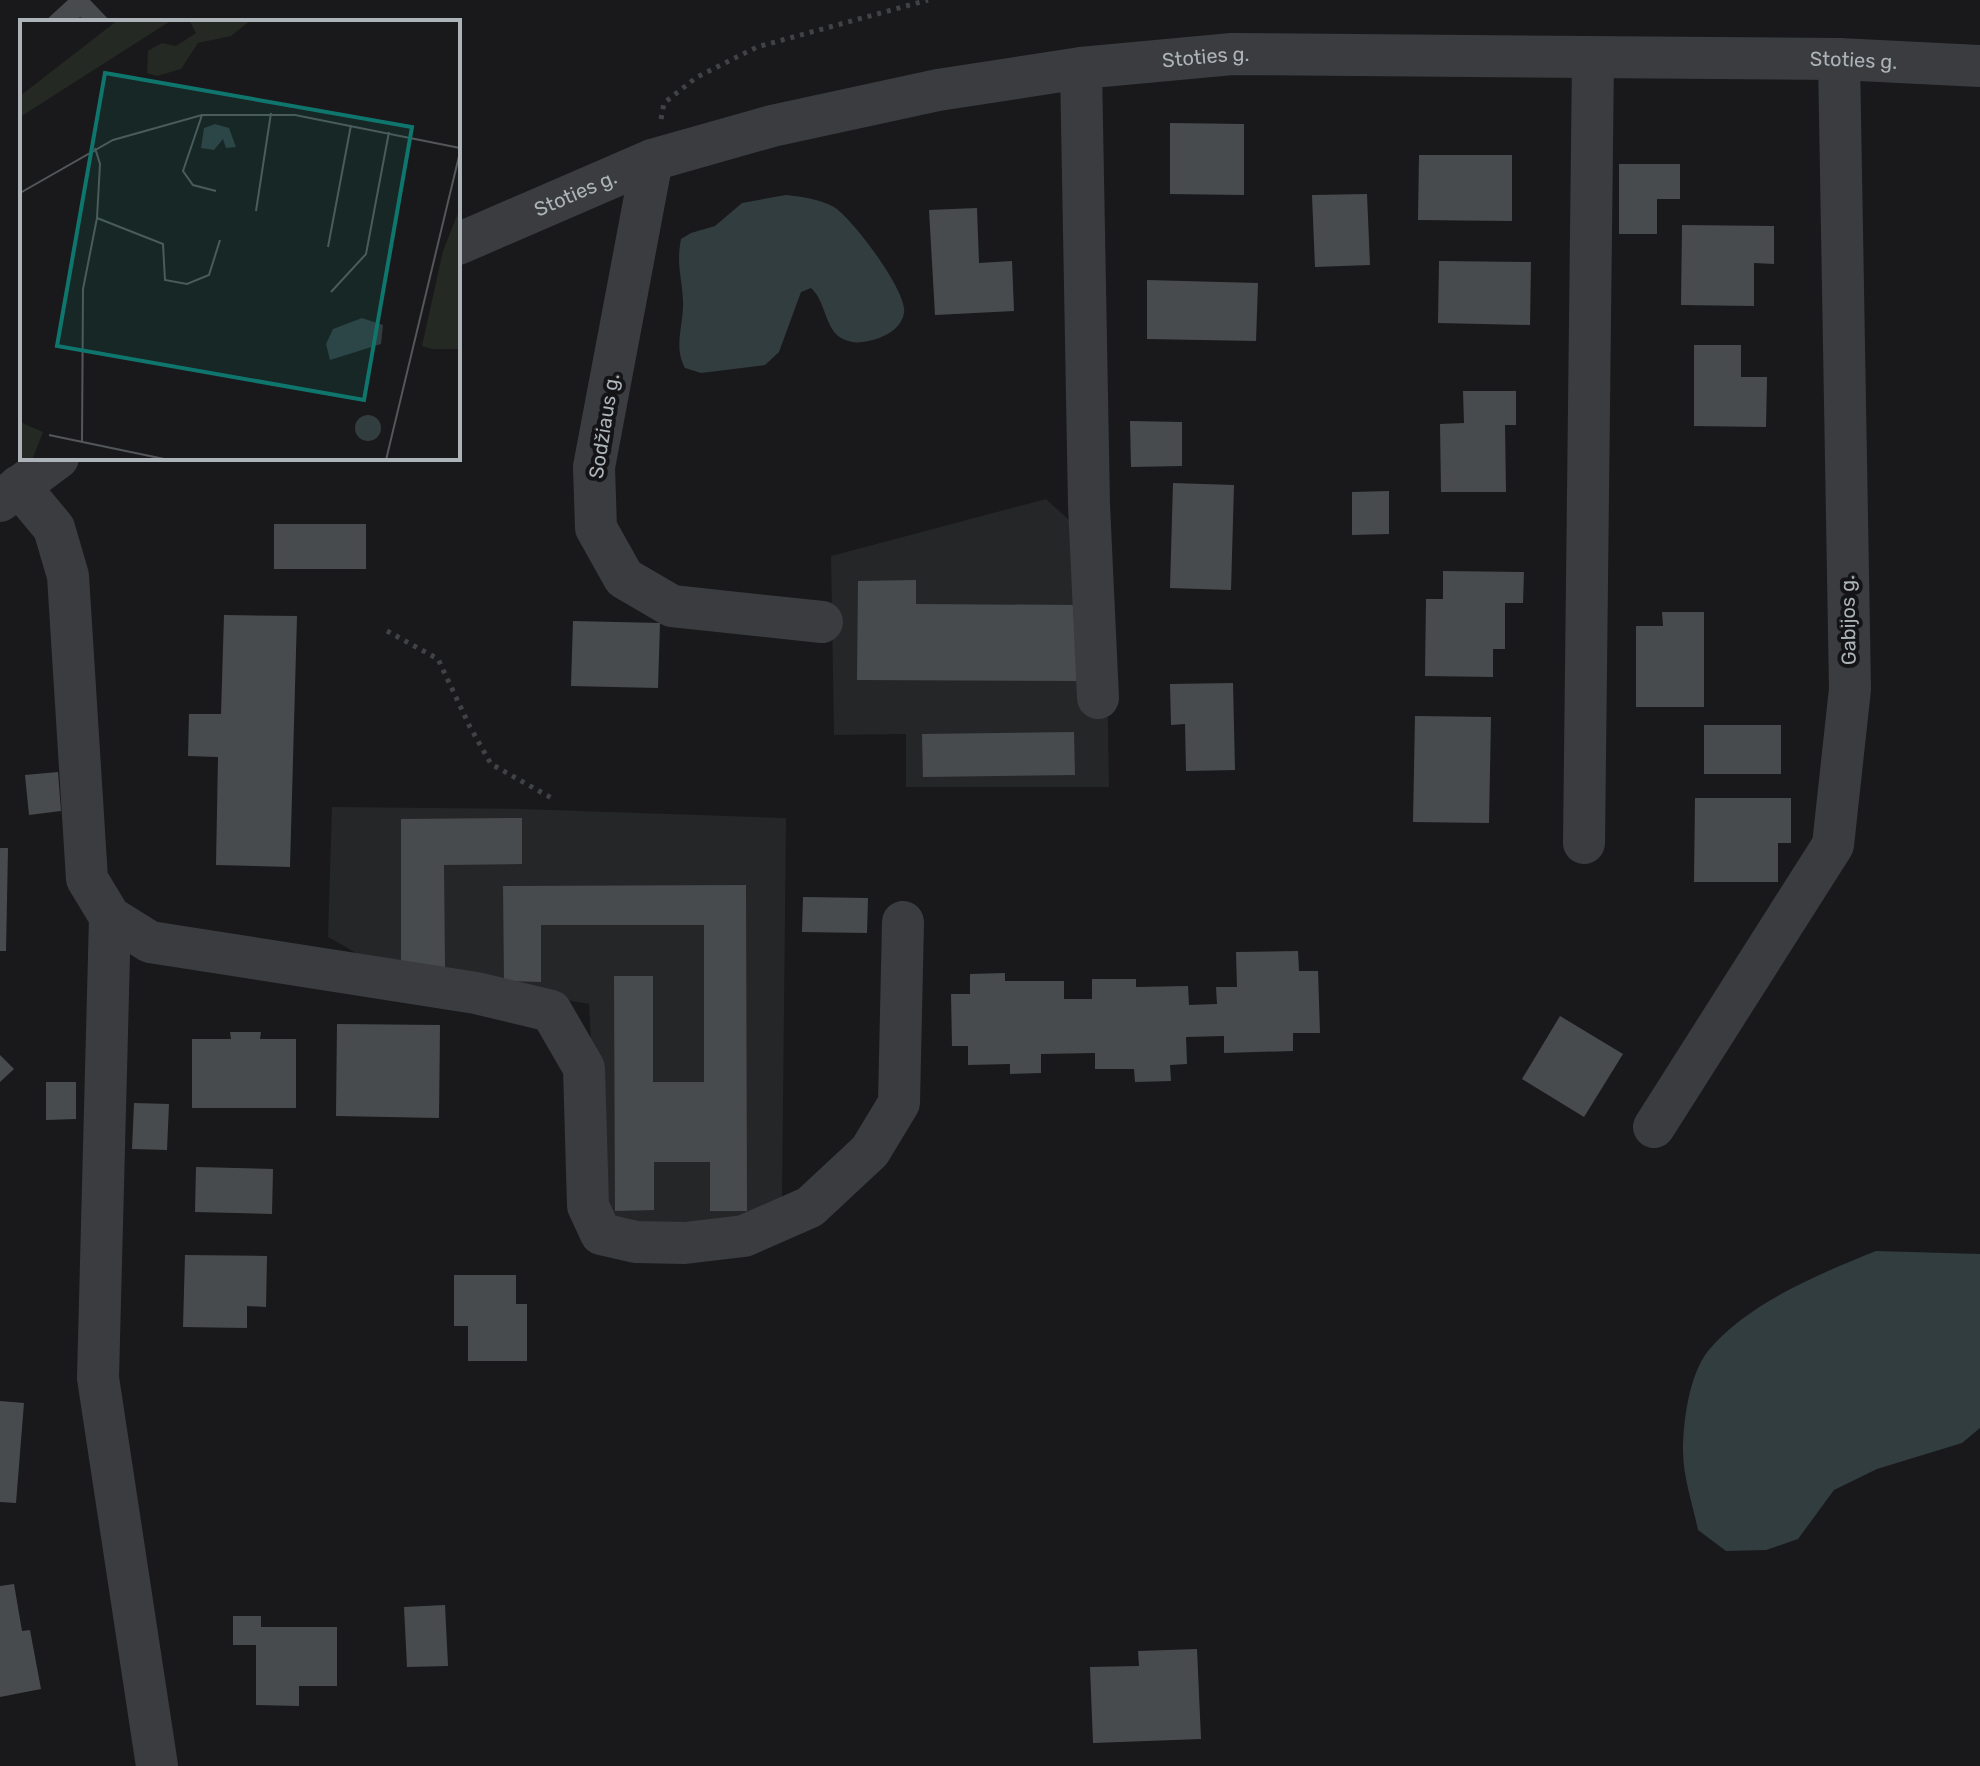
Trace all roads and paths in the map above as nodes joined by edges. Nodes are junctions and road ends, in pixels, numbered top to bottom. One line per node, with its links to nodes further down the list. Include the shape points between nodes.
1 (928, 0): 6 (path, via 757,47 697,77 664,103)
2 (1593, 58): 3 (street, Stoties g.); 5 (street, Stoties g., via 1232,54); 14 (street)
3 (1839, 59): 4 (street, Stoties g.); 17 (street, Gabijos g., via 1850,689 1833,845)
4 (1980, 66)
5 (1081, 68): 6 (street, Stoties g., via 938,90 772,126); 12 (street)
6 (652, 160): 7 (street, Stoties g.); 10 (street, Sodžiaus g., via 594,467 596,528 624,578 672,606)
7 (460, 243)
8 (55, 460): 9 (street)
9 (9, 493): 15 (street, via 54,528 68,576 87,879)
10 (822, 622)
11 (387, 631): 13 (path, via 438,659 491,764)
12 (1098, 698)
13 (555, 800)
14 (1584, 843)
15 (110, 917): 16 (street, via 150,942 476,993 551,1011 584,1068 588,1206 601,1234 636,1242 685,1243 744,1236 810,1207 870,1151 899,1103); 18 (street, via 98,1378)
16 (903, 922)
17 (1654, 1127)
18 (157, 1766)

